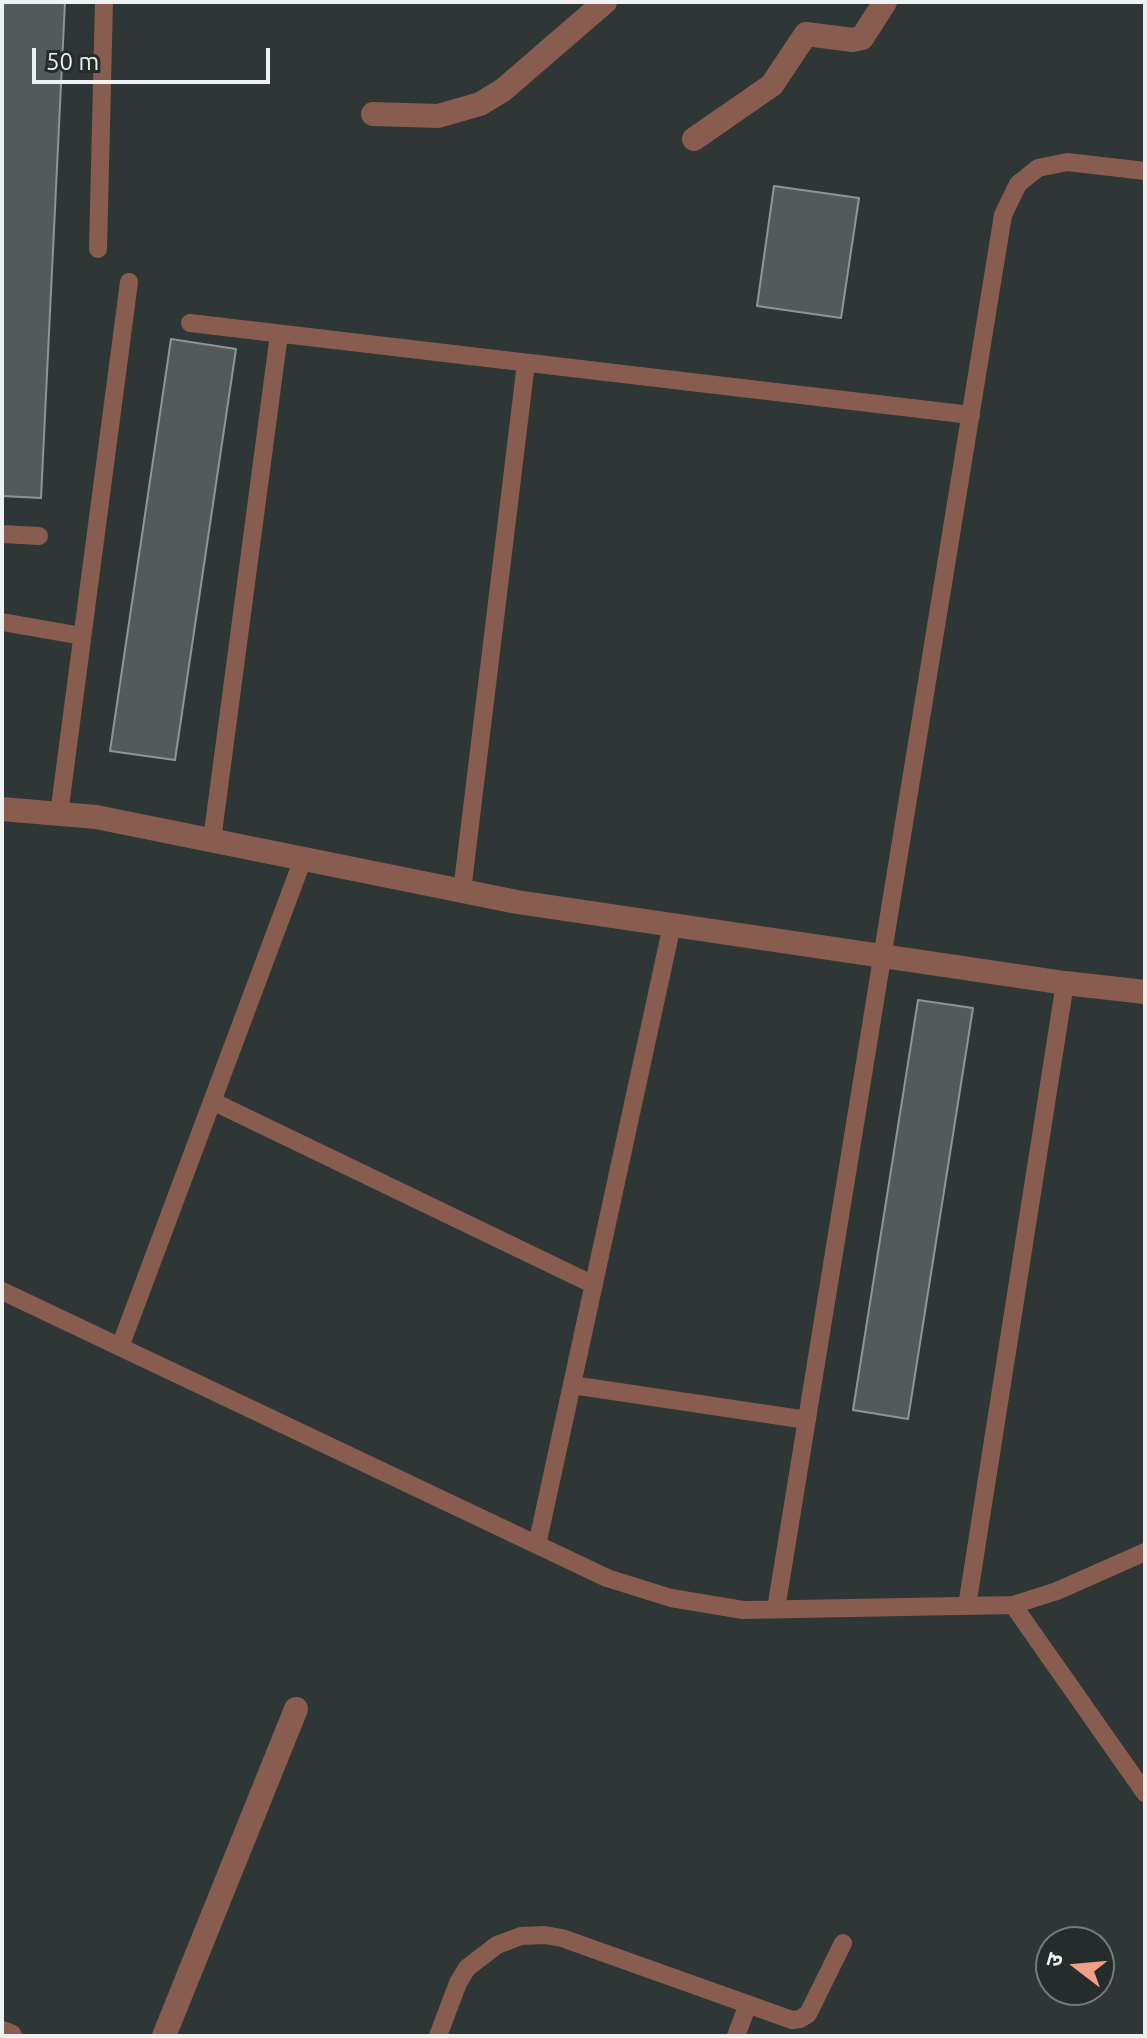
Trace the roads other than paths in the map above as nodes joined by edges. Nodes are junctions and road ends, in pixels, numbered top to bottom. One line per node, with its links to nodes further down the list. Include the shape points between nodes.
1 (104, 2): 7 (lane)
2 (605, 2): 4 (street, via 480,104 438,116)
3 (885, 2): 5 (street, via 862,38 806,34 772,85)
4 (373, 114)
5 (694, 139)
6 (1145, 171): 12 (lane, via 1067,162 1038,168 1018,184 1003,215)
7 (98, 249)
8 (129, 282): 16 (lane)
9 (190, 323): 10 (lane)
10 (279, 334): 11 (lane); 19 (lane)
11 (526, 363): 12 (lane); 21 (lane)
12 (971, 415): 23 (lane)
13 (2, 534): 14 (lane)
14 (39, 536)
15 (2, 622): 16 (lane)
16 (82, 636): 18 (lane)
17 (2, 809): 18 (street)
18 (59, 814): 19 (street)
19 (212, 840): 20 (street)
20 (303, 859): 21 (street); 26 (lane)
21 (462, 891): 22 (street)
22 (672, 925): 23 (street); 27 (lane)
23 (882, 956): 24 (street); 31 (lane)
24 (1065, 983): 25 (street); 35 (lane)
25 (1145, 992)
26 (212, 1101): 27 (lane); 29 (lane)
27 (594, 1285): 30 (lane)
28 (2, 1291): 29 (lane)
29 (120, 1347): 32 (lane)
30 (572, 1385): 31 (lane); 32 (lane)
31 (807, 1420): 36 (lane)
32 (537, 1545): 36 (lane, via 607,1578 671,1598 743,1610)
33 (1145, 1552): 34 (lane)
34 (1013, 1605): 35 (lane); 38 (lane)
35 (967, 1606): 36 (lane)
36 (776, 1609)
37 (296, 1709): 43 (street)
38 (1145, 1793)
39 (843, 1943): 40 (lane, via 808,2014 792,2020)
40 (748, 2004): 44 (lane, via 562,1938 521,1936 497,1945 467,1968); 45 (lane)
41 (2, 2033): 42 (street)
42 (10, 2036)
43 (164, 2036)
44 (438, 2036)
45 (736, 2036)

